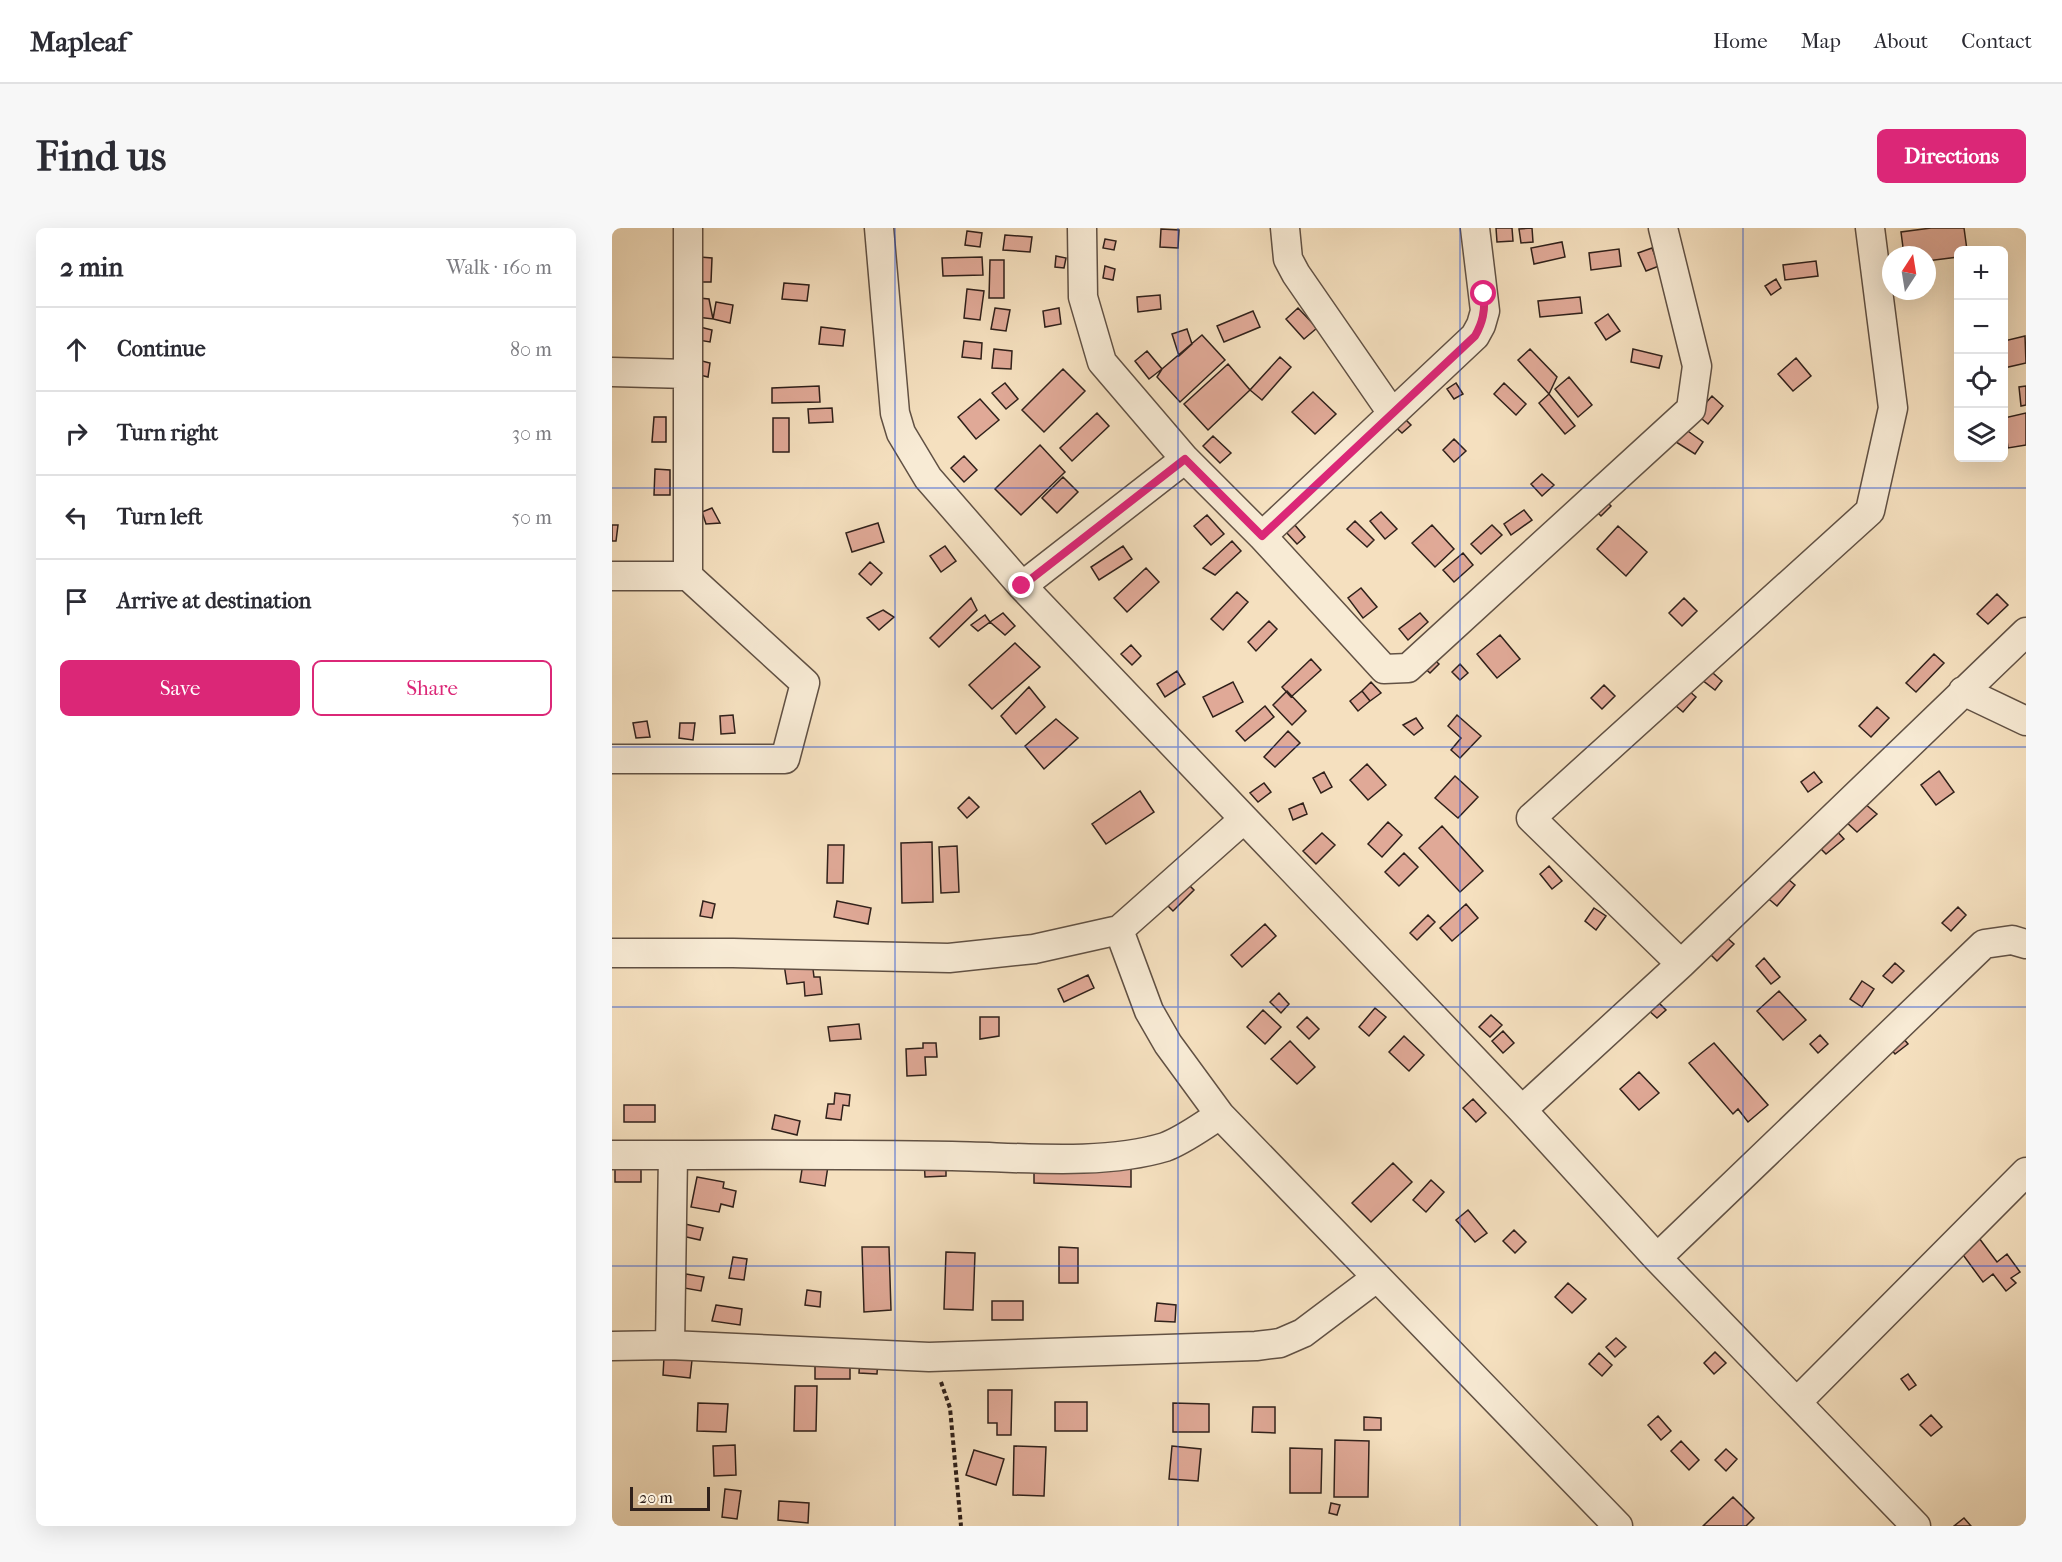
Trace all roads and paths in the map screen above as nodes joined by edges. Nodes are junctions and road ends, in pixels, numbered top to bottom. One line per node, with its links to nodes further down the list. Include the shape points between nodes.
1 (688, 228): 9 (street)
2 (879, 228): 15 (street, via 895,413 901,433 928,478)
3 (1083, 228): 11 (street, via 1083,297 1102,362)
4 (1285, 228): 10 (street, via 1288,259 1296,274)
5 (1475, 228): 10 (street, via 1484,294 1481,325 1475,336)
6 (1663, 228): 12 (street, via 1697,366 1692,409 1408,668 1384,669)
7 (1870, 228): 24 (street, via 1893,408 1870,511 1532,818)
8 (612, 372): 9 (street)
9 (688, 374): 14 (street)
10 (1392, 413): 12 (street)
11 (1185, 459): 12 (street); 15 (street)
12 (1262, 536)
13 (612, 576): 14 (street)
14 (688, 576): 19 (street, via 805,683 785,759)
15 (1022, 586): 20 (street)
16 (2026, 632): 17 (street)
17 (1963, 691): 18 (street); 24 (street)
18 (2026, 721)
19 (612, 759)
20 (1244, 819): 21 (street); 25 (street)
21 (1119, 930): 23 (street, via 1034,950 949,958); 26 (street, via 1149,1011)
22 (2026, 944): 30 (street, via 2012,940 1984,944)
23 (612, 953)
24 (1681, 964): 25 (street)
25 (1522, 1110): 30 (street)
26 (1220, 1115): 28 (street, via 1166,1146 1110,1156 1022,1159); 31 (street)
27 (612, 1155): 28 (street)
28 (673, 1155): 32 (street)
29 (2026, 1172): 35 (street)
30 (1657, 1258): 35 (street)
31 (1376, 1278): 34 (street, via 1303,1333 1280,1342); 37 (street)
32 (670, 1345): 33 (street); 34 (street)
33 (612, 1346)
34 (929, 1357): 36 (path, via 950,1408)
35 (1797, 1402): 38 (street)
36 (961, 1526)
37 (1618, 1526)
38 (1916, 1526)

